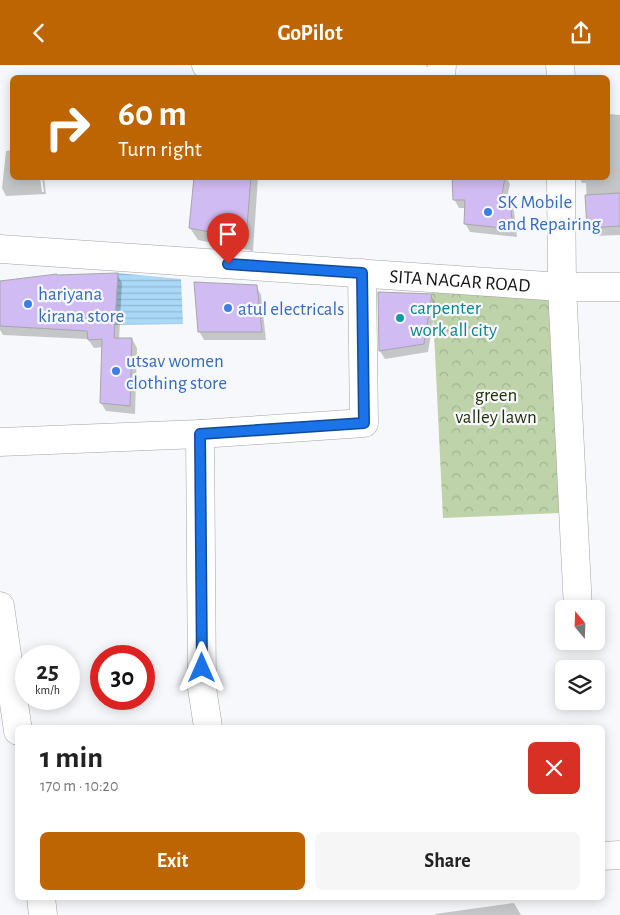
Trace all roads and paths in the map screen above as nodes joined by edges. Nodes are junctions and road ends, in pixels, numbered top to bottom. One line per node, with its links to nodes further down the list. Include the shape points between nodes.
1 (206, 65): 2 (street)
2 (383, 75)
3 (561, 180): 6 (street)
4 (0, 249): 5 (street, SITA NAGAR ROAD)
5 (362, 273): 6 (street, SITA NAGAR ROAD); 8 (street, via 364,423)
6 (562, 287): 7 (street, SITA NAGAR ROAD); 10 (street)
7 (620, 287)
8 (200, 434): 9 (street); 13 (street, via 202,688)
9 (0, 442)
10 (578, 600)
11 (0, 606): 12 (street)
12 (17, 725)
13 (208, 725)
14 (620, 855): 15 (street)
15 (605, 856)
16 (41, 900): 17 (street)
17 (43, 915)

